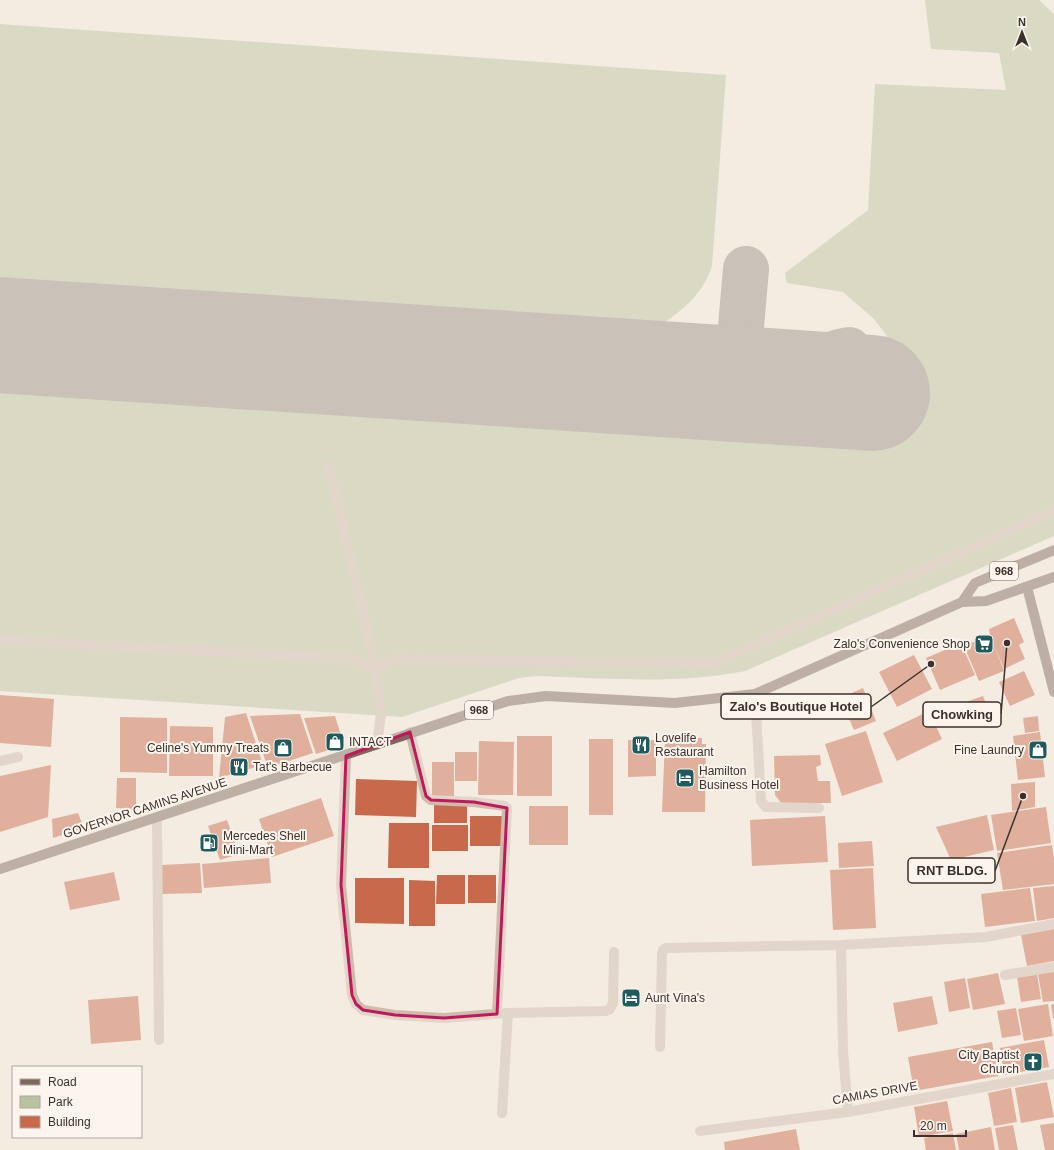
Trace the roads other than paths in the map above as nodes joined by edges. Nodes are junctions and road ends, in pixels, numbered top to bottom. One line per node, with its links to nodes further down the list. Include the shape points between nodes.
1 (329, 466): 8 (street)
2 (1054, 510): 8 (street, via 715,663 395,659)
3 (1054, 550): 6 (main road, 968, via 975,583)
4 (1054, 577): 5 (main road, GOVERNOR CAMINS AVENUE / 968)
5 (1027, 587): 6 (main road, GOVERNOR CAMINS AVENUE / 968, via 986,601); 9 (main road)
6 (962, 602): 10 (main road, GOVERNOR CAMINS AVENUE / 968)
7 (0, 640): 8 (street, via 344,658)
8 (376, 669): 12 (street, via 381,714)
9 (1054, 692)
10 (755, 694): 11 (main road, GOVERNOR CAMINS AVENUE / 968, via 675,703 546,696 508,701); 16 (street, via 761,801 766,807)
11 (410, 732): 12 (main road, GOVERNOR CAMINS AVENUE / 968); 25 (street, via 426,796 431,800 474,802 507,808)
12 (377, 743): 13 (main road, GOVERNOR CAMINS AVENUE / 968)
13 (346, 756): 17 (main road, GOVERNOR CAMINS AVENUE / 968); 25 (street, via 341,885 352,996 356,1004 363,1010 394,1015 444,1018)
14 (18, 757): 15 (street)
15 (0, 761)
16 (819, 808)
17 (157, 818): 18 (main road, GOVERNOR CAMINS AVENUE / 968); 26 (street)
18 (0, 869)
19 (1054, 924): 20 (street, via 986,937)
20 (841, 945): 27 (street, via 666,948 662,954); 30 (street, via 843,1051)
21 (614, 952): 24 (street, via 610,1009)
22 (1054, 967): 23 (street)
23 (1005, 975)
24 (508, 1013): 25 (street); 29 (street)
25 (497, 1014)
26 (159, 1040)
27 (660, 1047)
28 (1054, 1074): 30 (street, CAMIAS DRIVE)
29 (502, 1112)
30 (848, 1112): 31 (street, CAMIAS DRIVE)
31 (700, 1131)

